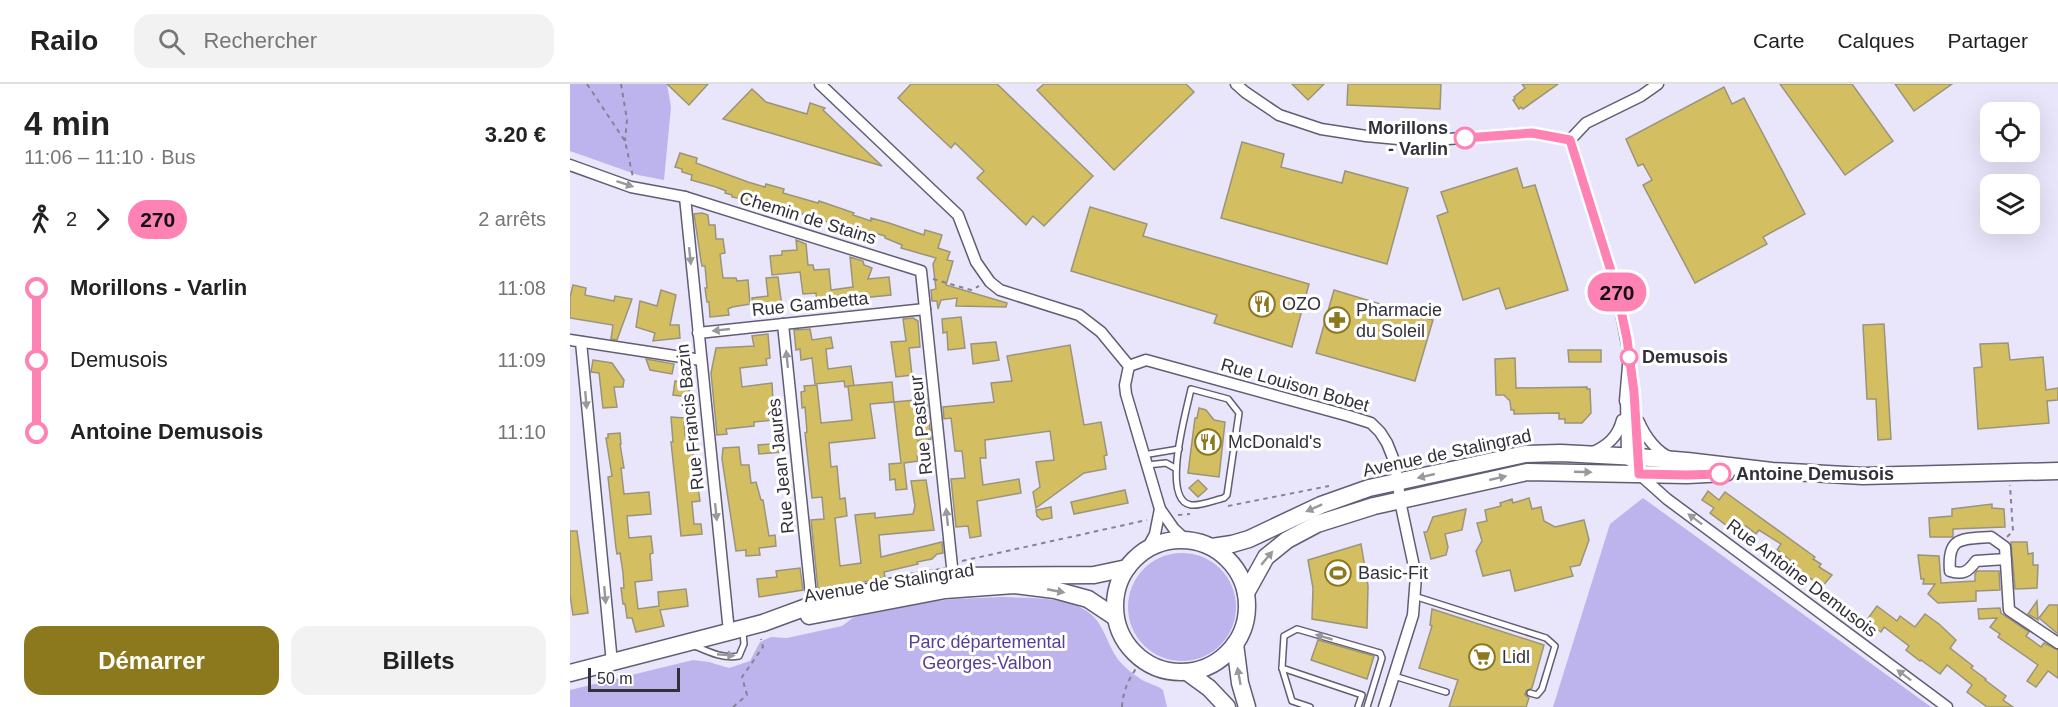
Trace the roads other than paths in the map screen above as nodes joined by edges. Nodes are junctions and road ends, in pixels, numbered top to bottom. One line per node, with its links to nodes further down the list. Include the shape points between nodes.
1 (820, 84): 14 (street, via 958,215 976,262 990,282 1000,290 1079,315 1101,332)
2 (1236, 84): 4 (street, via 1279,115 1321,129 1420,141 1532,133)
3 (1658, 84): 4 (street, via 1586,123)
4 (1570, 140): 12 (street, via 1616,287)
5 (570, 165): 6 (street, Chemin de Stains, one-way to 6, via 631,187)
6 (685, 197): 7 (street, Chemin de Stains); 10 (street, Rue Francis Bazin, one-way to 10)
7 (922, 273): 8 (street, Rue Pasteur)
8 (925, 309): 9 (street, Rue Gambetta); 33 (street, Rue Pasteur, one-way to 8)
9 (783, 324): 10 (street, Rue Gambetta, one-way to 10); 36 (street, Rue Jean Jaurès, one-way to 9)
10 (698, 333): 13 (street, Rue Francis Bazin)
11 (575, 341): 13 (street); 42 (street, one-way to 42)
12 (1629, 354): 15 (street); 16 (street)
13 (701, 360): 38 (street, Rue Francis Bazin, one-way to 38)
14 (1129, 366): 19 (street, via 1126,394); 25 (street, Rue Louison Bobet, via 1146,360 1371,423 1387,443)
15 (1626, 397): 18 (street, via 1616,435); 21 (street)
16 (1636, 416): 20 (street, via 1649,440); 21 (street)
17 (1179, 449): 19 (lane); 22 (lane); 22 (lane, via 1191,389 1228,399 1239,412 1224,498 1191,505 1183,500)
18 (1587, 454): 21 (main road, Avenue de Stalingrad); 25 (main road, Avenue de Stalingrad, one-way to 25, via 1525,454)
19 (1144, 460): 22 (lane); 27 (street)
20 (1677, 460): 21 (main road, Avenue de Stalingrad); 23 (main road, Avenue de Stalingrad)
21 (1634, 463): 23 (main road, Avenue de Stalingrad, via 1687,475); 26 (main road, Avenue de Stalingrad, one-way to 21, via 1527,472); 55 (street, Rue Antoine Demusois, one-way to 21, via 1667,498)
22 (1175, 468)
23 (1772, 471): 24 (main road, Avenue de Stalingrad, via 1863,476)
24 (2058, 471)
25 (1398, 482): 26 (street, Rue Louison Bobet); 29 (main road, Avenue de Stalingrad, one-way to 29, via 1342,497 1249,539)
26 (1400, 501): 34 (main road, Avenue de Stalingrad, one-way to 26, via 1266,557 1287,540 1317,524); 35 (street, Rue Louison Bobet, via 1416,576)
27 (1160, 509): 28 (street); 30 (street)
28 (1186, 540): 29 (main road); 30 (main road)
29 (1212, 547): 34 (main road, via 1233,566)
30 (1147, 549): 32 (main road)
31 (2006, 559): 31 (street, via 1976,561 1969,571 1960,574 1950,571 1951,547 1962,539 1991,537 2005,547); 40 (street, via 2009,610)
32 (1127, 568): 33 (main road, Avenue de Stalingrad, via 1094,575); 37 (main road, via 1116,592)
33 (953, 576): 36 (main road, Avenue de Stalingrad)
34 (1246, 593): 41 (main road, via 1246,621)
35 (1414, 596): 46 (street, Rue Louison Bobet, via 1413,615); 48 (lane, via 1546,638 1556,646 1542,689 1537,694)
36 (812, 605): 38 (main road, Avenue de Stalingrad)
37 (1115, 617): 38 (main road, Avenue de Stalingrad, one-way to 37, via 945,590 1014,585 1088,598); 44 (main road, via 1121,635 1142,660 1171,672)
38 (750, 627): 39 (main road, Avenue de Stalingrad); 39 (lane, one-way to 38, via 719,656 739,656)
39 (687, 643): 42 (main road, Avenue de Stalingrad)
40 (2058, 643)
41 (1235, 644): 44 (main road, via 1214,664); 50 (main road, one-way to 41)
42 (612, 663): 45 (main road, Avenue de Stalingrad)
43 (1282, 668): 51 (lane, via 1292,701); 52 (lane, via 1362,695); 53 (lane, one-way to 43, via 1382,658 1380,653 1297,629 1284,636)
44 (1187, 672): 49 (main road)
45 (570, 674)
46 (1394, 676): 47 (lane); 54 (street, Rue Louison Bobet)
47 (1446, 692)
48 (1530, 693)
49 (1227, 707)
50 (1247, 707)
51 (1310, 707)
52 (1358, 707)
53 (1367, 707)
54 (1384, 707)
55 (1947, 707)

